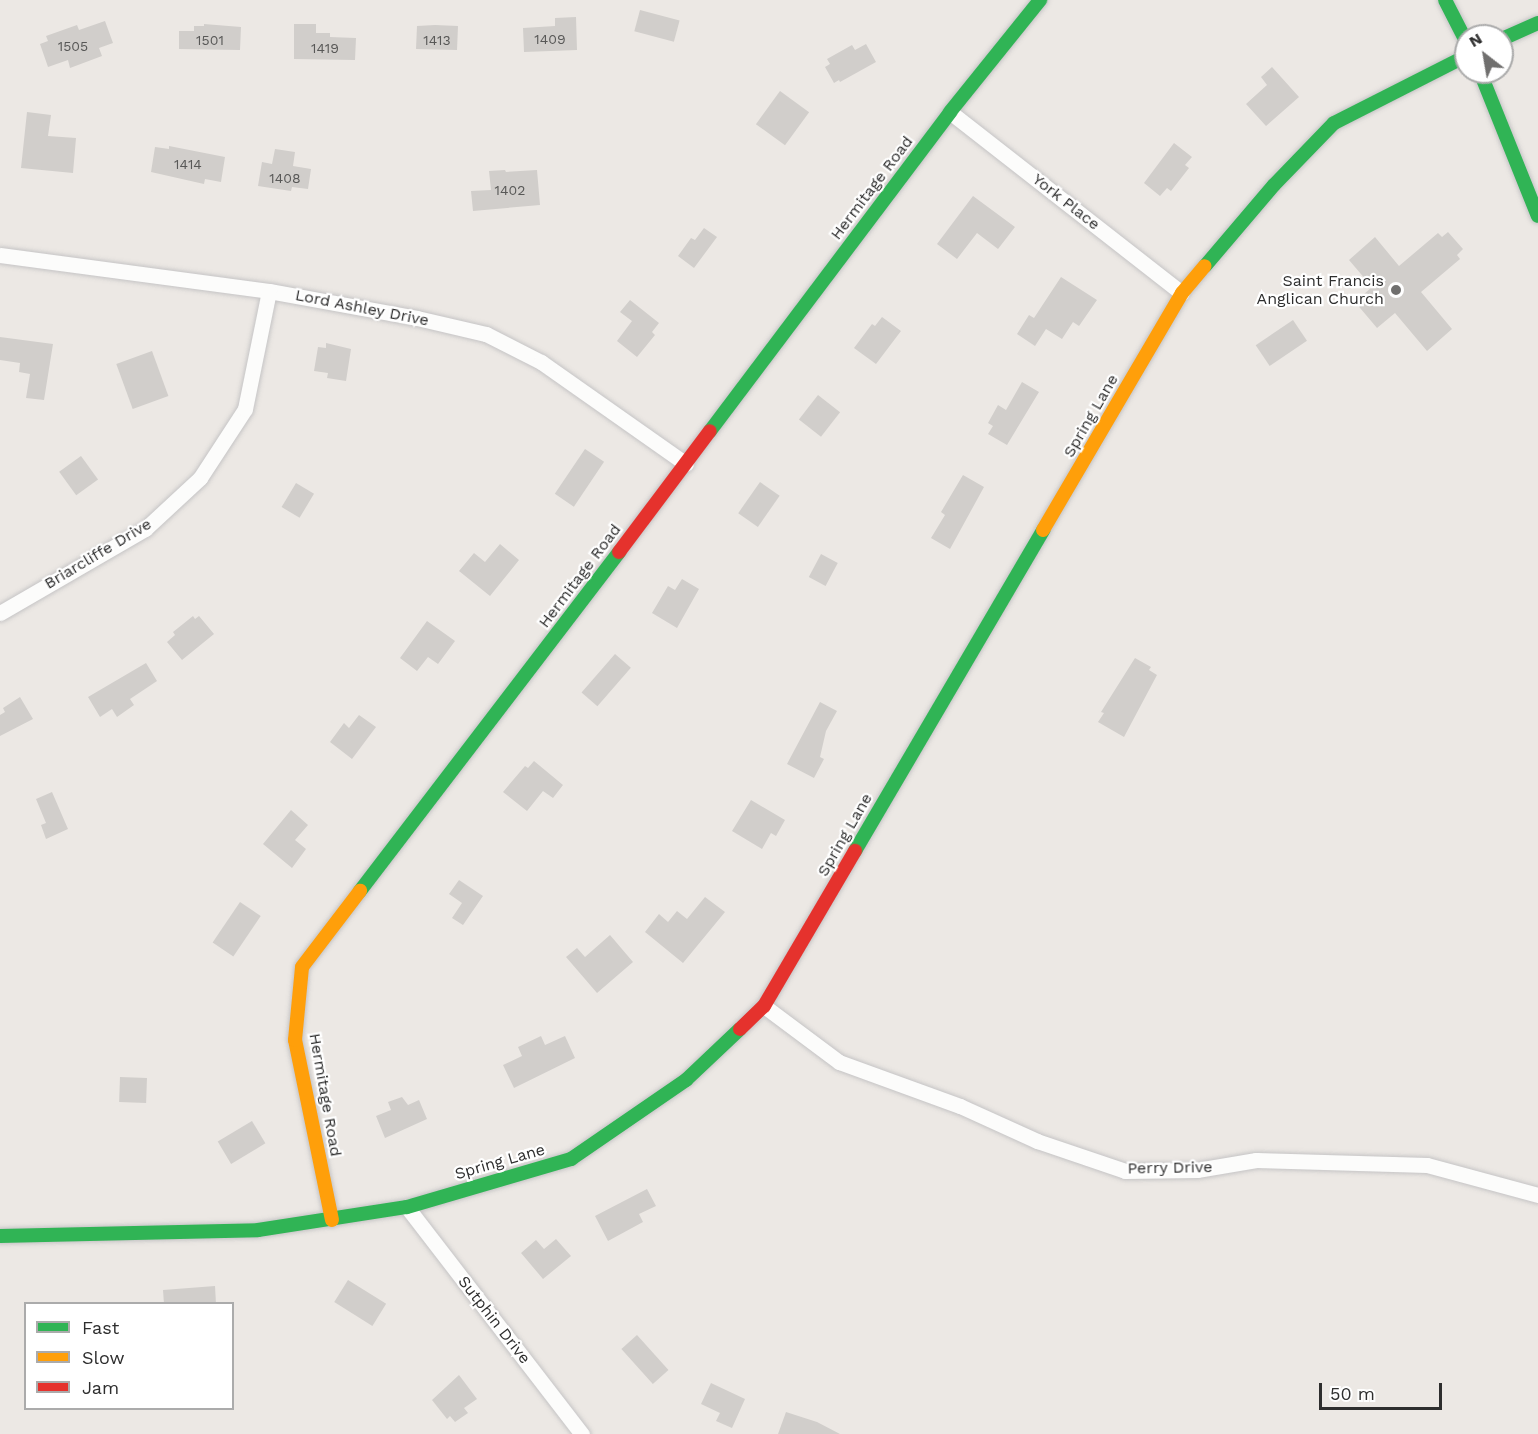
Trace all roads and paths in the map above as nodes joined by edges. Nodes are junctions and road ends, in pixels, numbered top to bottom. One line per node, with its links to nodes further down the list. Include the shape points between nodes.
1 (1040, 0): 8 (street, Hermitage Road)
2 (1445, 0): 4 (street)
3 (1538, 22): 5 (street)
4 (1457, 24)
5 (1514, 33)
6 (1454, 62): 12 (street, Spring Lane, via 1334,123 1274,185)
7 (1485, 84): 9 (street)
8 (950, 112): 12 (street, York Place); 13 (street, Hermitage Road)
9 (1538, 216)
10 (0, 255): 11 (street, Lord Ashley Drive)
11 (269, 291): 13 (street, Lord Ashley Drive, via 486,334 541,362); 14 (street, Briarcliffe Drive, via 245,409 200,478 146,529)
12 (1182, 293): 15 (street, Spring Lane)
13 (686, 464): 18 (street, Hermitage Road, via 302,967 295,1040)
14 (0, 613)
15 (764, 1006): 16 (street, Perry Drive, via 839,1062 960,1106 1037,1141 1125,1171 1197,1170 1256,1160 1427,1165); 17 (street, Spring Lane, via 686,1080 571,1159)
16 (1538, 1195)
17 (407, 1207): 18 (street, Spring Lane); 20 (street, Sutphin Drive)
18 (332, 1220): 19 (street, Spring Lane, via 258,1230)
19 (0, 1236)
20 (582, 1434)

